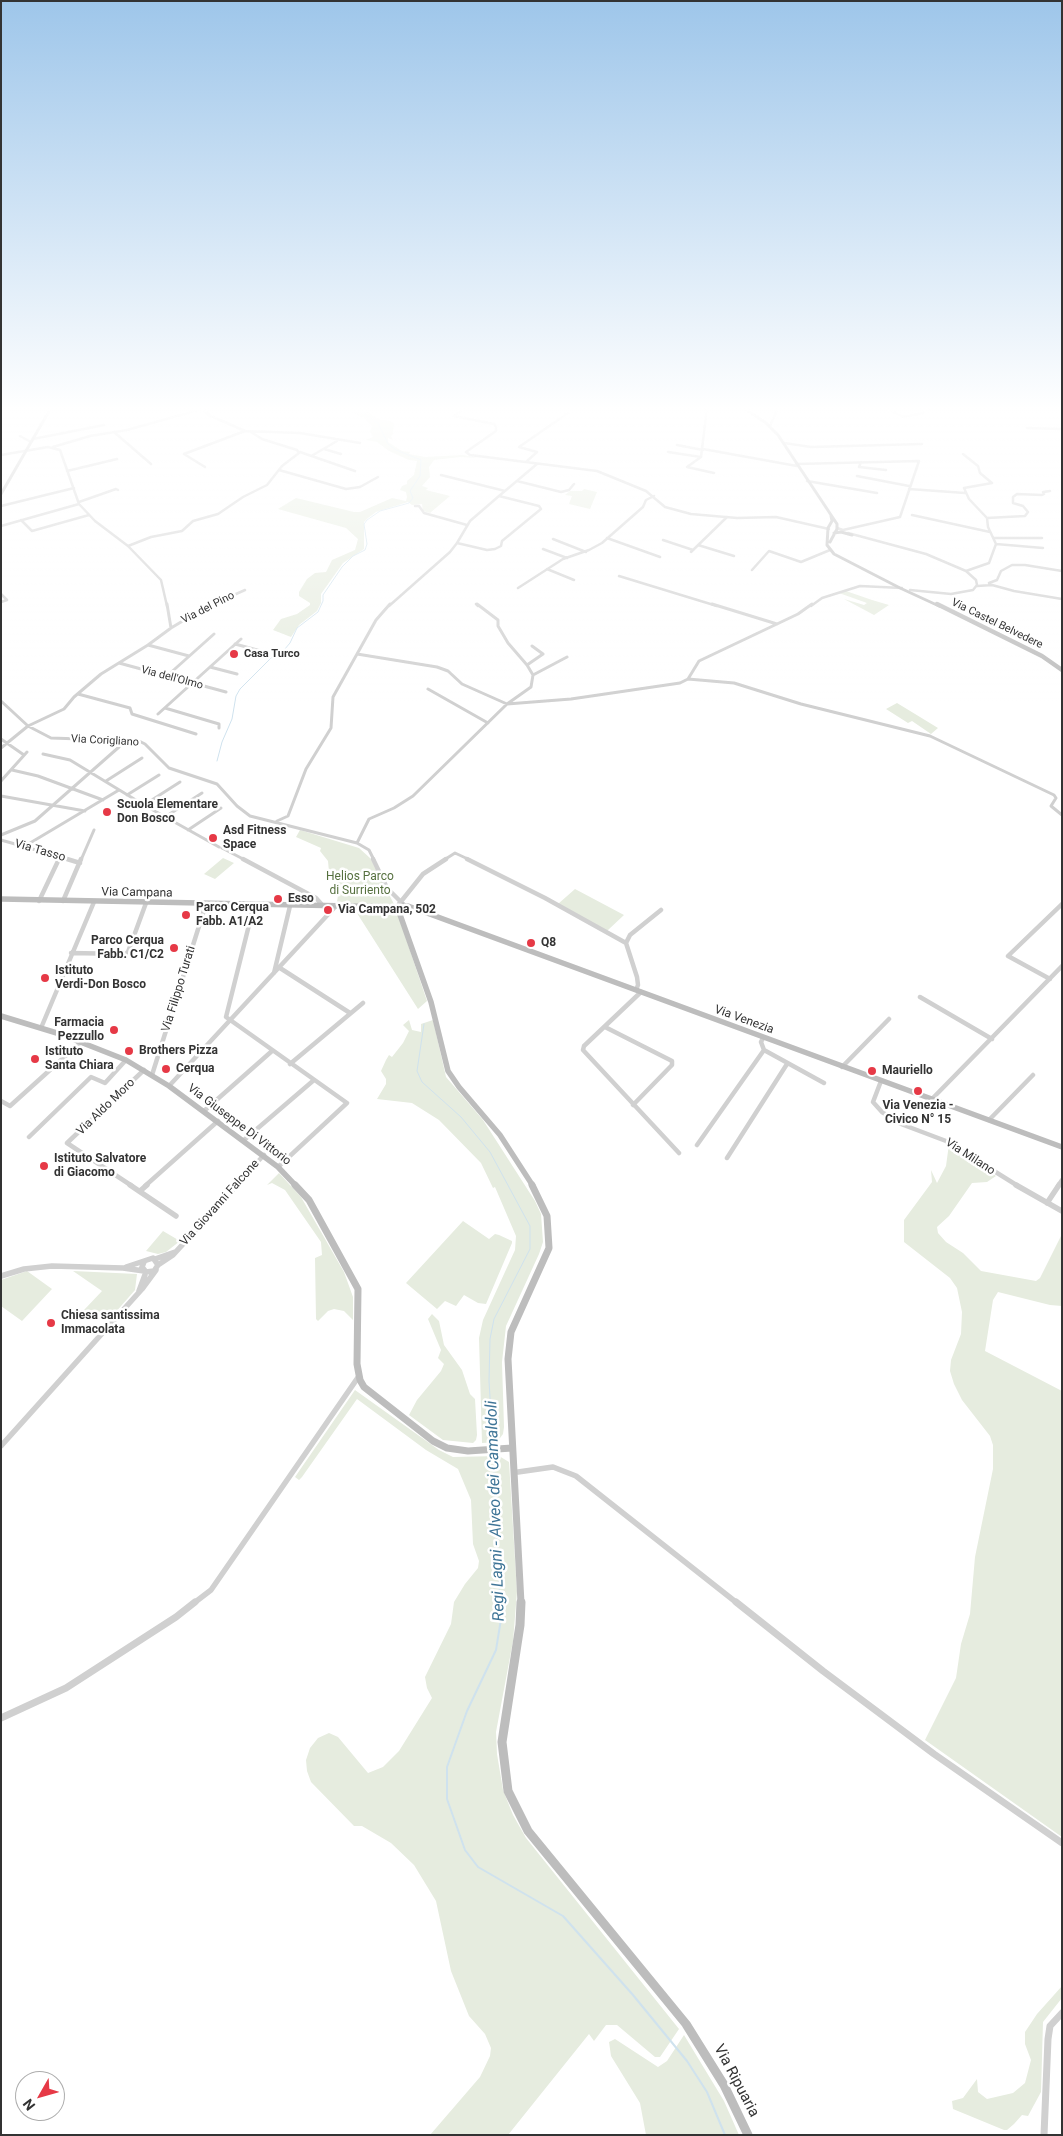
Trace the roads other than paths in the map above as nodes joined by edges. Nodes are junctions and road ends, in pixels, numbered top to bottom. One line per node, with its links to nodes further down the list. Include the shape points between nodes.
1 (70, 506): 18 (street)
2 (81, 506): 13 (street)
3 (232, 506): 36 (street, via 214,516 198,519 182,531 151,537)
4 (415, 506): 19 (street, via 420,507 421,512)
5 (488, 506): 19 (street)
6 (538, 506): 33 (street, via 540,509 495,549)
7 (644, 506): 28 (street)
8 (663, 506): 16 (street, via 678,511)
9 (824, 506): 15 (street)
10 (903, 506): 24 (street, via 900,517)
11 (977, 506): 17 (street)
12 (1020, 506): 17 (street, via 1028,512 1025,516)
13 (89, 515): 18 (street, via 32,531); 36 (street)
14 (912, 515): 25 (street)
15 (831, 516): 22 (street); 23 (street)
16 (727, 517): 21 (street, via 776,517); 35 (street)
17 (988, 518): 25 (street)
18 (21, 520): 20 (street)
19 (467, 524): 33 (street)
20 (1, 526)
21 (819, 526): 22 (street); 27 (street)
22 (829, 528): 23 (street); 27 (street)
23 (836, 529): 24 (street); 26 (street); 51 (street, via 830,541 835,552)
24 (842, 530): 26 (street)
25 (990, 532): 29 (street)
26 (852, 534): 47 (street, via 911,549)
27 (829, 535): 39 (street)
28 (607, 538): 40 (street); 42 (street)
29 (994, 538): 30 (street); 34 (street)
30 (1042, 538)
31 (553, 539): 40 (street)
32 (663, 540): 35 (street, via 692,551)
33 (457, 543): 70 (street, via 381,614)
34 (996, 544): 37 (street); 47 (street, via 989,563)
35 (698, 545): 41 (street)
36 (128, 546): 63 (street, via 160,580)
37 (1043, 548)
38 (543, 549): 43 (street)
39 (830, 550): 45 (street, via 801,562 768,552); 51 (street)
40 (586, 552): 43 (street)
41 (734, 556)
42 (660, 557)
43 (567, 558): 44 (street)
44 (548, 569): 49 (street); 53 (street)
45 (752, 570)
46 (1062, 571): 50 (street, via 1012,565 1001,571 997,580)
47 (966, 572): 52 (street, via 976,580)
48 (619, 576): 62 (street)
49 (574, 580)
50 (985, 584): 52 (street); 59 (street)
51 (900, 586): 54 (street); 54 (street); 56 (street); 58 (street)
52 (977, 586): 56 (street, via 973,590 951,594)
53 (518, 588)
54 (890, 588): 62 (street, via 868,585 834,594)
55 (246, 590): 63 (street, Via del Pino, via 210,605)
56 (910, 590): 58 (street)
57 (1, 594): 60 (street, via 7,600)
58 (922, 597): 76 (street, Via Castel Belvedere, via 1042,656)
59 (1062, 599)
60 (1, 602)
61 (476, 604): 74 (street, via 498,620 501,632)
62 (777, 624): 80 (street, via 699,661)
63 (171, 628): 67 (street, Via del Pino)
64 (214, 634): 71 (street)
65 (240, 639): 66 (street)
66 (235, 644): 69 (street); 75 (street)
67 (148, 646): 71 (street); 73 (street, Via del Pino)
68 (532, 646): 74 (street, via 543,654)
69 (261, 651)
70 (356, 654): 86 (street, via 442,669 462,684); 116 (street, via 333,697 329,733 306,769)
71 (189, 656): 79 (street)
72 (567, 657): 78 (street)
73 (119, 663): 79 (street, Via dell'Olmo); 84 (street, Via del Pino)
74 (527, 665): 78 (street)
75 (210, 667): 77 (street); 81 (street)
76 (1062, 670)
77 (237, 674)
78 (533, 675): 86 (street, via 531,687)
79 (167, 676): 81 (street, Via dell'Olmo)
80 (688, 679): 86 (street, via 592,696); 115 (street, via 734,683 801,704 930,736 1054,795 1056,798 1051,806)
81 (192, 683): 83 (street, Via dell'Olmo); 87 (street)
82 (428, 689): 89 (street)
83 (226, 692)
84 (78, 694): 90 (street, Via del Pino, via 64,709); 92 (street, via 130,708 132,714)
85 (1, 701): 90 (street, Via Corigliano)
86 (507, 704): 89 (street)
87 (164, 708): 88 (street); 91 (street, via 219,724)
88 (158, 714)
89 (488, 723): 124 (street, via 413,796 369,818)
90 (28, 726): 94 (street, Via del Pino); 124 (street, Via Corigliano, via 51,738 128,740 145,744 170,768 217,784 250,816)
91 (219, 728)
92 (196, 734)
93 (1, 739): 94 (street)
94 (6, 745): 96 (street, Via del Pino); 99 (street, via 26,753)
95 (119, 746): 100 (street)
96 (1, 748)
97 (43, 754): 100 (street, via 70,760)
98 (142, 758): 103 (street)
99 (12, 770): 102 (street); 105 (street)
100 (91, 772): 103 (street); 105 (street)
101 (159, 775): 108 (street)
102 (1, 781)
103 (106, 781): 106 (street)
104 (180, 782): 111 (street)
105 (72, 788): 110 (street); 112 (street)
106 (119, 790): 108 (street); 110 (street)
107 (202, 793): 117 (street)
108 (127, 794): 111 (street)
109 (1, 796): 112 (street)
110 (103, 800): 114 (street)
111 (144, 805): 117 (street)
112 (53, 806): 114 (street); 122 (street, via 35,821)
113 (222, 808): 121 (street)
114 (85, 811): 125 (street)
115 (1062, 814)
116 (288, 816): 118 (street); 119 (street)
117 (165, 817): 121 (street)
118 (277, 822)
119 (291, 822)
120 (94, 830): 127 (street)
121 (188, 830): 137 (street, via 316,898)
122 (1, 835)
123 (1, 840): 125 (street, Via Tasso)
124 (357, 843): 139 (street, via 369,850 387,888)
125 (25, 846): 126 (street, Via Tasso)
126 (60, 857): 127 (street, Via Tasso); 129 (street)
127 (80, 863): 130 (street)
128 (1, 899): 129 (street, Via Campana)
129 (39, 901): 130 (street, Via Campana)
130 (64, 901): 131 (street, Via Campana)
131 (94, 902): 132 (street, Via Campana); 143 (street)
132 (146, 903): 133 (street, Via Campana); 143 (street, via 125,954)
133 (206, 904): 135 (street, Via Campana); 167 (street, Via Filippo Turati)
134 (1062, 904): 147 (street, via 1008,956)
135 (254, 905): 136 (street, Via Campana); 154 (street, via 226,1015)
136 (290, 906): 137 (street, Via Campana); 146 (street)
137 (324, 907): 138 (street, Via Campana)
138 (337, 907): 139 (street, Via Campana); 145 (street)
139 (402, 909): 140 (street, Via Campana); 142 (street, via 423,874 455,853); 202 (street, Via Ripuaria, via 438,1026 448,1071 500,1135 548,1216 549,1248 516,1318 509,1343)
140 (419, 910): 148 (street, Via Venezia)
141 (661, 910): 142 (street, via 630,935)
142 (626, 943): 148 (street)
143 (71, 952): 156 (street)
144 (1062, 966): 147 (street)
145 (280, 968): 146 (street); 151 (street)
146 (274, 975): 154 (street)
147 (1050, 979): 158 (street)
148 (639, 991): 155 (street); 157 (street, Via Venezia)
149 (920, 997): 158 (street)
150 (363, 1003): 151 (street)
151 (350, 1013): 163 (street)
152 (1, 1016): 156 (street, Via Giuseppe Di Vittorio)
153 (889, 1019): 165 (street)
154 (230, 1021): 161 (street); 172 (street)
155 (605, 1027): 175 (street, via 584,1046 584,1053); 175 (street, via 672,1061 672,1065)
156 (41, 1028): 159 (street, Via Giuseppe Di Vittorio)
157 (763, 1038): 160 (street); 165 (street, Via Venezia)
158 (992, 1039): 173 (street)
159 (81, 1042): 162 (street, Via Giuseppe Di Vittorio); 174 (street, via 10,1106)
160 (764, 1050): 164 (street); 181 (street)
161 (272, 1051): 163 (street); 176 (street)
162 (126, 1060): 166 (street, Via Giuseppe Di Vittorio); 179 (street, via 105,1083 91,1077)
163 (290, 1064): 169 (street)
164 (787, 1064): 171 (street); 185 (street)
165 (842, 1067): 170 (street, Via Venezia)
166 (144, 1070): 167 (street, Via Giuseppe Di Vittorio); 188 (street, Via Aldo Moro, via 67,1143)
167 (152, 1075): 172 (street, Via Giuseppe Di Vittorio)
168 (1033, 1075): 177 (street)
169 (314, 1080): 180 (street); 186 (street, via 347,1103)
170 (881, 1081): 173 (street, Via Venezia); 189 (street, Via Milano, via 873,1102 882,1112 902,1124 946,1141 1001,1178)
171 (824, 1083)
172 (169, 1086): 176 (street, Via Giuseppe Di Vittorio)
173 (931, 1100): 177 (street, Via Venezia)
174 (1, 1101)
175 (632, 1105): 183 (street)
176 (204, 1111): 178 (street, Via Giuseppe Di Vittorio)
177 (989, 1120): 182 (street, Via Venezia)
178 (218, 1121): 180 (street, Via Giuseppe Di Vittorio); 188 (street)
179 (29, 1137)
180 (244, 1140): 184 (street, Via Giuseppe Di Vittorio)
181 (697, 1145)
182 (1062, 1147)
183 (679, 1153)
184 (264, 1155): 186 (street, Via Giuseppe Di Vittorio); 192 (street, Via Giovanni Falcone)
185 (727, 1158)
186 (278, 1167): 200 (street, Via Giuseppe Di Vittorio, via 309,1200 355,1282 360,1300)
187 (1062, 1180): 189 (street)
188 (140, 1191): 191 (street)
189 (1047, 1203): 190 (street, Via Milano)
190 (1062, 1210)
191 (176, 1216)
192 (176, 1251): 193 (street); 196 (street, Via Giovanni Falcone)
193 (155, 1259): 194 (street); 196 (street)
194 (144, 1262): 195 (street); 197 (street)
195 (123, 1268): 197 (street); 198 (street, via 45,1266)
196 (157, 1268): 197 (street); 199 (street)
197 (145, 1272): 199 (street)
198 (1, 1276)
199 (137, 1294): 201 (street)
200 (359, 1376): 202 (street, via 371,1394 440,1445 456,1450); 204 (street, via 212,1590 66,1688)
201 (1, 1446)
202 (512, 1448): 203 (street, Via Ripuaria)
203 (516, 1472): 205 (street, via 553,1466 576,1476 823,1671); 207 (street, Via Ripuaria, via 522,1591 520,1626 502,1742 508,1791 528,1832 664,1995 697,2041 724,2085)
204 (1, 1718)
205 (1062, 1843)
206 (1062, 2013): 208 (street, via 1050,2026)
207 (748, 2135)
208 (1044, 2135)

